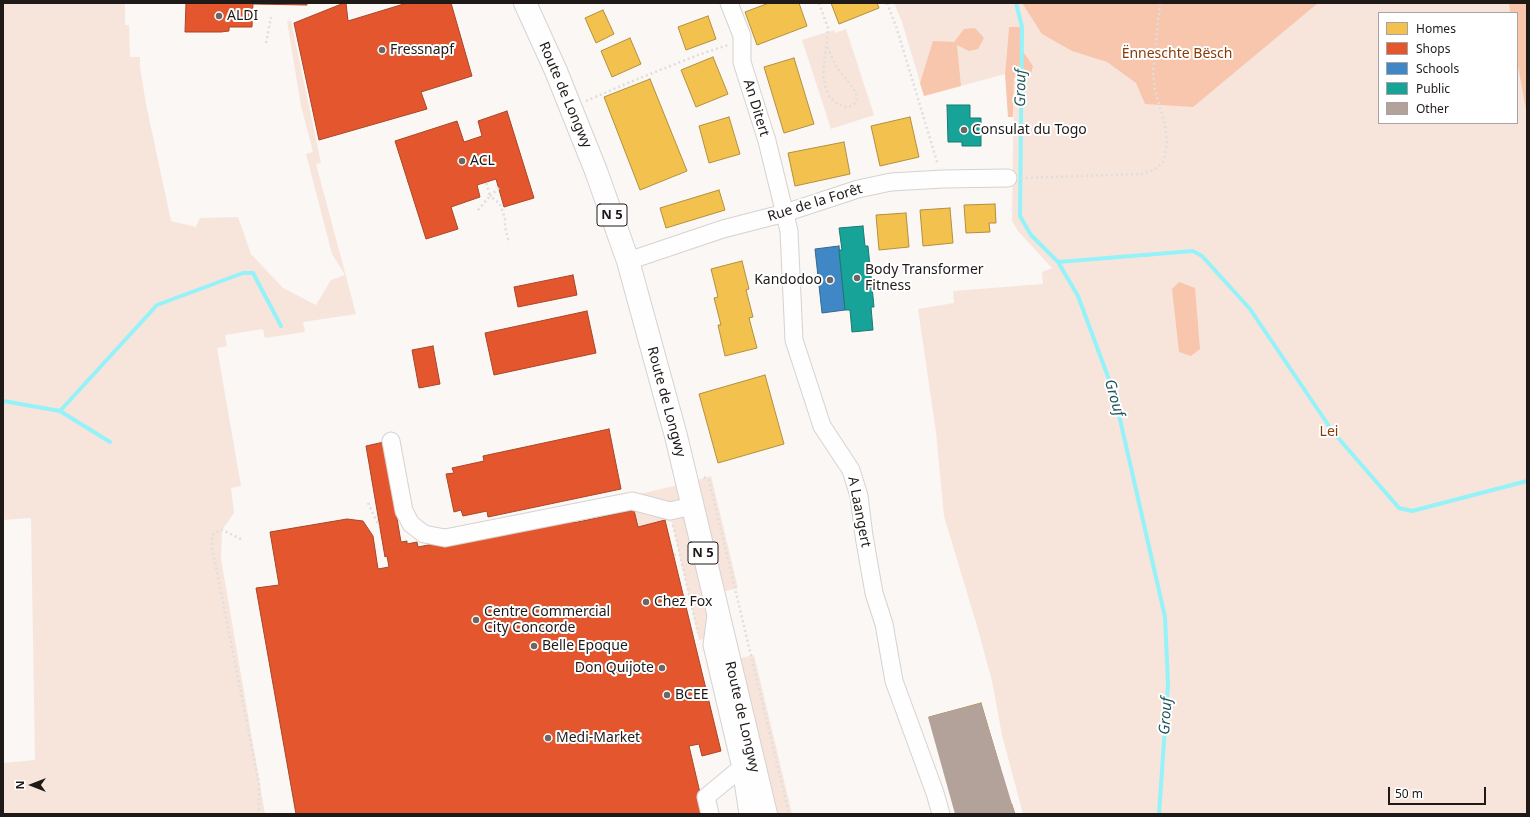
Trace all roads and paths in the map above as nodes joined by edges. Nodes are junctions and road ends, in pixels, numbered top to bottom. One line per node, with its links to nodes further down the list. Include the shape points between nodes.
1 (525, 3): 10 (main road, Route de Longwy / N 5)
2 (729, 3): 7 (street, An Ditert)
3 (819, 3): 9 (path, via 828,28)
4 (887, 3): 13 (path)
5 (1160, 3): 12 (path, via 1153,72 1155,91 1165,124 1167,144 1163,162 1154,170 1141,174)
6 (271, 17): 8 (path)
7 (742, 41): 10 (path, via 698,55); 18 (street, An Ditert, via 742,62 767,141)
8 (266, 43)
9 (826, 44): 9 (path, via 836,66 855,91 857,97 852,106 837,104 829,96 823,75)
10 (571, 108): 20 (main road, Route de Longwy / N 5)
11 (1008, 178): 13 (street, Rue de la Forêt)
12 (1031, 178)
13 (943, 179): 18 (street, Rue de la Forêt, via 891,182 858,189)
14 (486, 182): 16 (path)
15 (499, 188): 16 (path)
16 (490, 196): 17 (path); 19 (path, via 500,204)
17 (478, 210)
18 (785, 213): 20 (street, Rue de la Forêt, via 723,229); 36 (street, A Laangert, via 790,249 795,347 822,426 851,470 859,496 874,593 884,624 894,680)
19 (509, 243)
20 (628, 261): 24 (main road, Route de Longwy / N 5, via 676,436)
21 (391, 440): 24 (street, via 404,511 411,524 424,534 445,538 632,501 670,511)
22 (702, 470): 35 (path, via 704,478 709,480)
23 (368, 503): 25 (path)
24 (692, 506): 29 (main road, Route de Longwy / N 5)
25 (380, 526)
26 (241, 539): 31 (path, via 222,530 214,533 211,542 259,784)
27 (679, 554): 28 (path)
28 (674, 555)
29 (717, 609): 30 (street, via 712,645); 34 (main road, Route de Longwy / N 5)
30 (741, 768): 32 (street, via 706,797); 33 (street)
31 (259, 814)
32 (710, 814)
33 (748, 814)
34 (766, 814)
35 (789, 814)
36 (941, 814)

